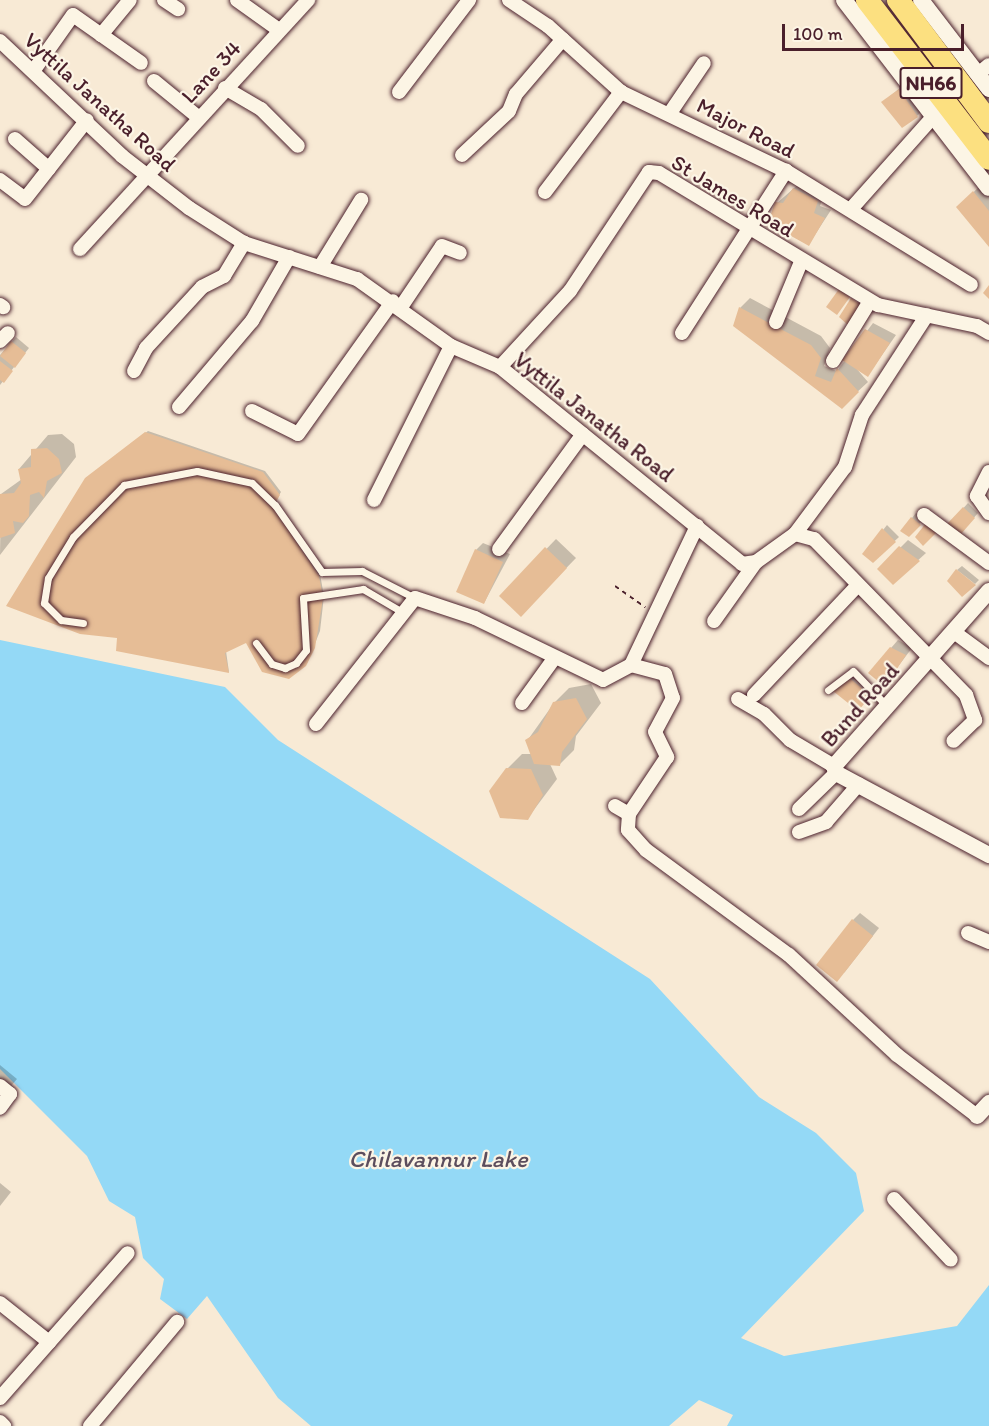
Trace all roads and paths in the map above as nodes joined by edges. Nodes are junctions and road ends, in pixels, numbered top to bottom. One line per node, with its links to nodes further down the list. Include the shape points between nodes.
1 (130, 0): 14 (street)
2 (164, 0): 11 (street)
3 (237, 0): 12 (street)
4 (308, 0): 12 (street, Lane 34)
5 (469, 0): 25 (street)
6 (510, 0): 15 (street, Major Road)
7 (844, 0): 28 (street)
8 (897, 0): 13 (highway, NH66)
9 (921, 0): 20 (street)
10 (873, 2): 17 (highway, NH66)
11 (178, 9)
12 (279, 30): 23 (street, Lane 34)
13 (920, 31): 17 (highway); 31 (highway, NH66)
14 (101, 35): 18 (street); 21 (street, via 73,15)
15 (563, 39): 26 (street, Major Road); 34 (street, via 516,94 509,111)
16 (0, 41): 21 (street, Vyttila Janatha Road)
17 (902, 45): 31 (highway, NH66)
18 (141, 63)
19 (704, 63): 27 (street)
20 (983, 69): 24 (street)
21 (34, 70): 30 (street, Vyttila Janatha Road)
22 (154, 81): 29 (street)
23 (225, 88): 29 (street, Lane 34); 33 (street, via 261,109)
24 (989, 89)
25 (399, 92)
26 (621, 92): 27 (street, Major Road); 41 (street)
27 (670, 114): 37 (street, Major Road)
28 (934, 116): 31 (street); 43 (street)
29 (198, 117): 38 (street, Lane 34)
30 (87, 120): 36 (street); 38 (street, Vyttila Janatha Road)
31 (978, 127): 35 (highway, NH66); 40 (street)
32 (15, 139): 36 (street)
33 (298, 146)
34 (462, 155)
35 (989, 159)
36 (49, 169): 39 (street, via 25,199)
37 (786, 171): 43 (street, Major Road); 44 (street)
38 (147, 175): 45 (street, Vyttila Janatha Road); 46 (street, Lane 34)
39 (0, 180)
40 (989, 188)
41 (544, 192)
42 (361, 200): 50 (street)
43 (851, 208): 51 (street, Major Road)
44 (746, 230): 49 (street, St James Road); 56 (street); 60 (street, St James Road, via 659,173 649,172 570,291)
45 (244, 243): 48 (street, Vyttila Janatha Road); 61 (street, via 224,276 202,287 146,348)
46 (80, 249)
47 (460, 253): 53 (street, via 442,246)
48 (289, 257): 50 (street, Vyttila Janatha Road); 62 (street, via 252,321)
49 (801, 262): 52 (street, St James Road); 55 (street)
50 (320, 267): 53 (street, Vyttila Janatha Road, via 357,279)
51 (971, 285)
52 (870, 301): 54 (street, St James Road); 59 (street)
53 (397, 304): 58 (street, Vyttila Janatha Road); 63 (street, via 298,434)
54 (927, 315): 57 (street, St James Road); 70 (street, via 862,415 845,467)
55 (776, 322)
56 (682, 333)
57 (989, 333)
58 (451, 346): 60 (street, Vyttila Janatha Road); 66 (street)
59 (833, 361)
60 (500, 367): 64 (street, Vyttila Janatha Road)
61 (134, 371)
62 (179, 407)
63 (252, 411)
64 (583, 434): 69 (street, Vyttila Janatha Road); 71 (street)
65 (989, 472): 67 (street, via 977,496)
66 (374, 500)
67 (989, 513)
68 (924, 515): 73 (street)
69 (697, 526): 72 (street, Vyttila Janatha Road, via 742,564); 79 (street)
70 (795, 534): 72 (street); 74 (street, via 814,539)
71 (499, 549)
72 (756, 562): 80 (street)
73 (989, 562)
74 (858, 585): 84 (street); 89 (street)
75 (615, 586): 79 (path)
76 (989, 591): 82 (street, Bund Road)
77 (415, 598): 78 (street); 81 (lane, via 362,571 322,572 274,505 252,483 196,471 124,485 73,537 48,578 44,603 61,620); 86 (street, via 520,639)
78 (402, 612): 83 (lane, via 363,589 303,597 306,650 296,663 285,668 272,664); 93 (street)
79 (654, 614): 87 (street)
80 (714, 621)
81 (83, 623)
82 (954, 632): 84 (street, Bund Road); 85 (street)
83 (256, 643)
84 (932, 658): 92 (street, Bund Road); 94 (street, via 966,694 975,720)
85 (989, 658)
86 (552, 660): 87 (street, via 603,680); 91 (street)
87 (631, 665): 99 (street, via 665,674 673,698 656,732 667,757)
88 (828, 690): 92 (lane, via 853,671)
89 (754, 695)
90 (738, 699): 95 (street, via 764,714 790,740)
91 (522, 703)
92 (888, 707): 95 (street, Bund Road)
93 (316, 724)
94 (953, 741)
95 (835, 769): 96 (street, Bund Road); 98 (street)
96 (859, 784): 100 (street, via 825,822); 101 (street, Bund Road)
97 (615, 806): 99 (street)
98 (799, 809)
99 (629, 814): 107 (street, via 628,830 646,850 789,955 897,1055)
100 (799, 832)
101 (989, 855)
102 (968, 933): 103 (street)
103 (989, 942)
104 (0, 1086): 106 (street, via 10,1094)
105 (989, 1103): 107 (street)
106 (0, 1108)
107 (977, 1116)
108 (894, 1199): 110 (street)
109 (128, 1253): 113 (street)
110 (951, 1260)
111 (0, 1303): 113 (street)
112 (177, 1322): 117 (street)
113 (49, 1342): 114 (street)
114 (0, 1398)
115 (0, 1422): 116 (street)
116 (4, 1426)
117 (90, 1426)

